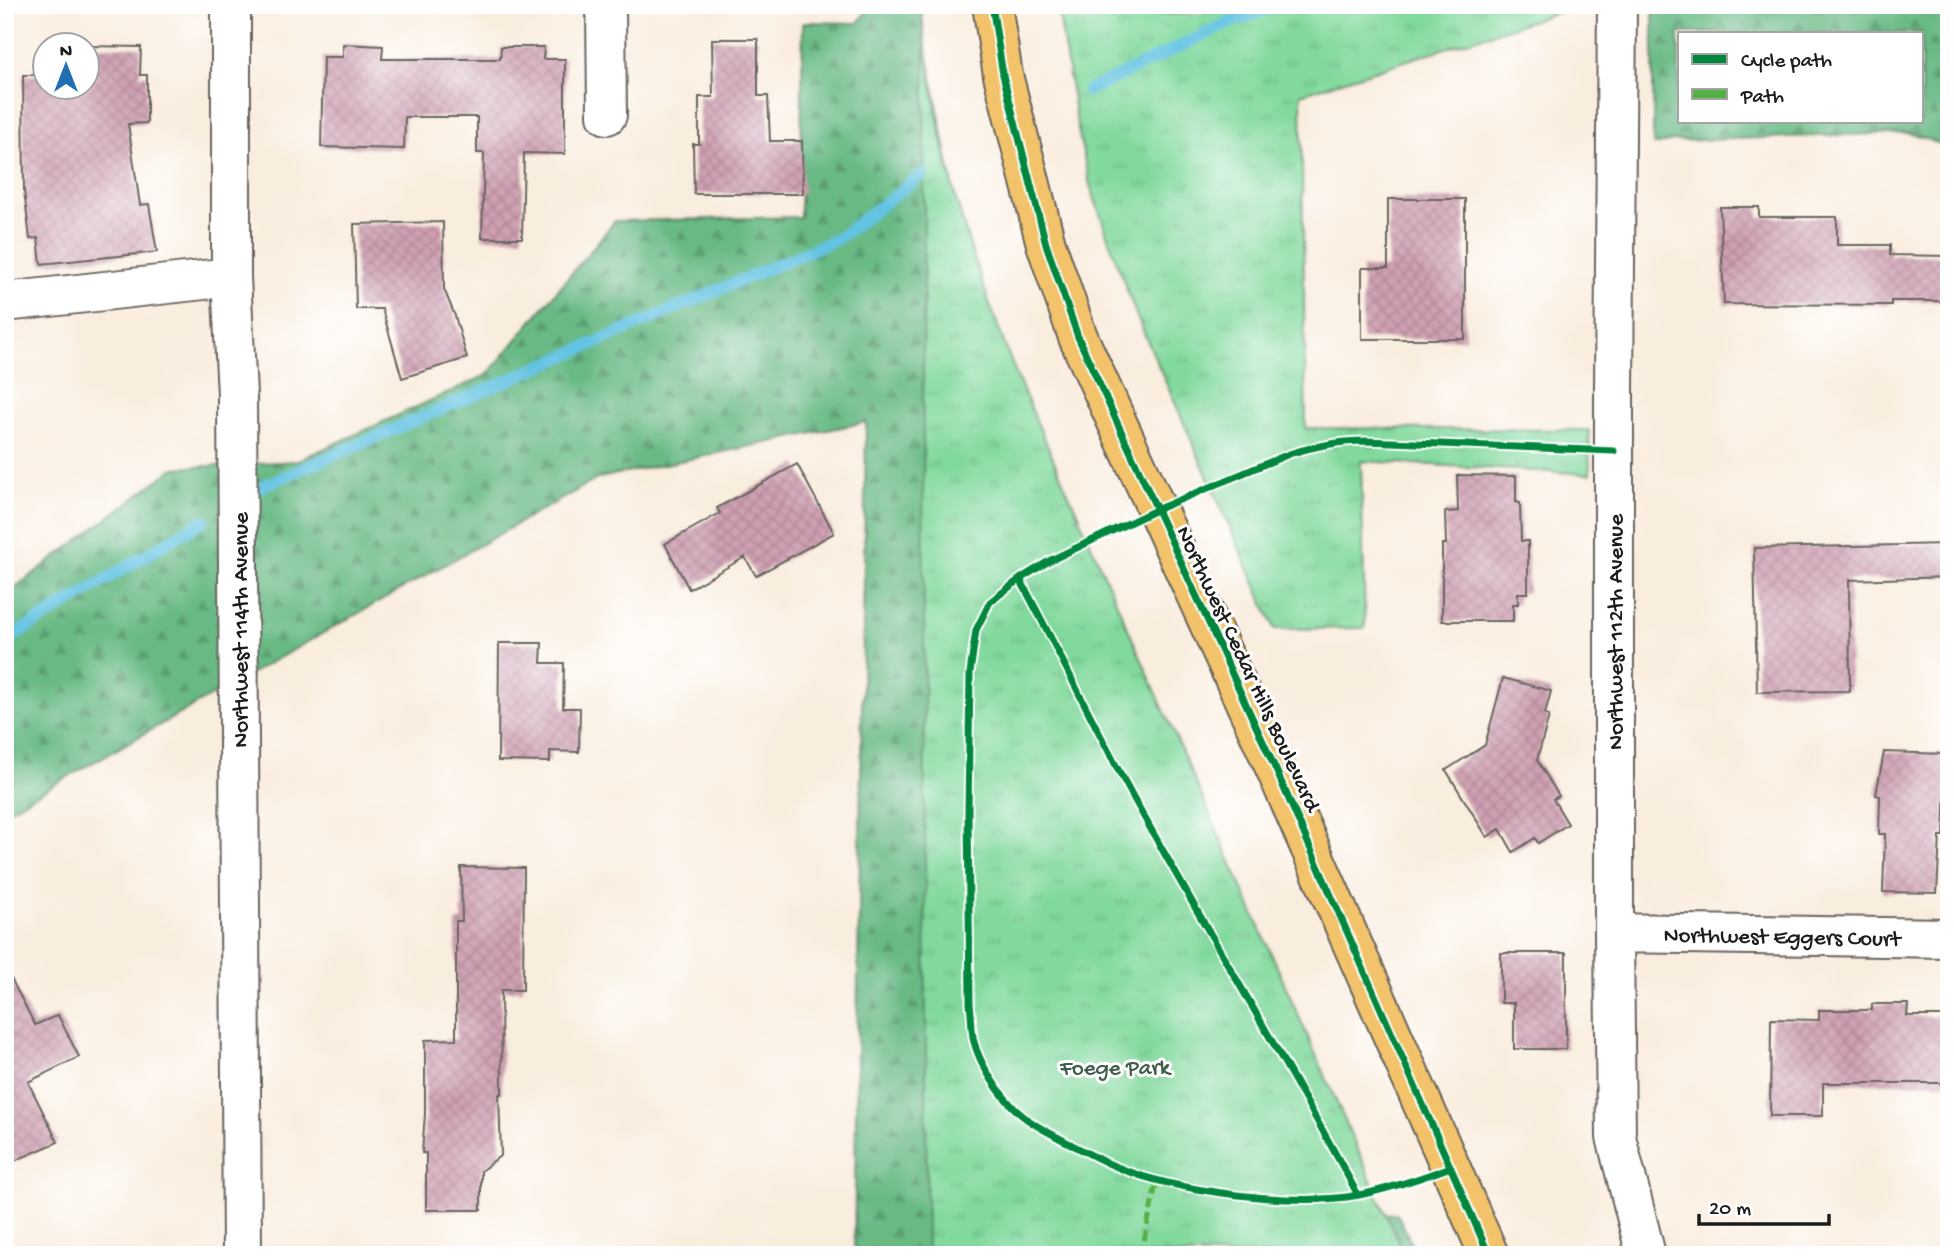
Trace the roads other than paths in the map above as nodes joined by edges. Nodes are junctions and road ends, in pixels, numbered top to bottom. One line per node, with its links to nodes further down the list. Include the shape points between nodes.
1 (231, 5): 6 (street, Northwest 114th Avenue)
2 (606, 5): 5 (street)
3 (992, 5): 11 (main road, Northwest Cedar Hills Boulevard, via 1003,75 1046,244 1078,337 1276,770)
4 (1617, 5): 8 (street, Northwest 112th Avenue)
5 (607, 115)
6 (231, 277): 7 (street); 10 (street, Northwest 114th Avenue, via 237,395)
7 (5, 302)
8 (1614, 933): 9 (street, Northwest Eggers Court); 12 (street, Northwest 112th Avenue, via 1616,1137)
9 (1949, 937)
10 (242, 1255)
11 (1489, 1255)
12 (1646, 1255)

